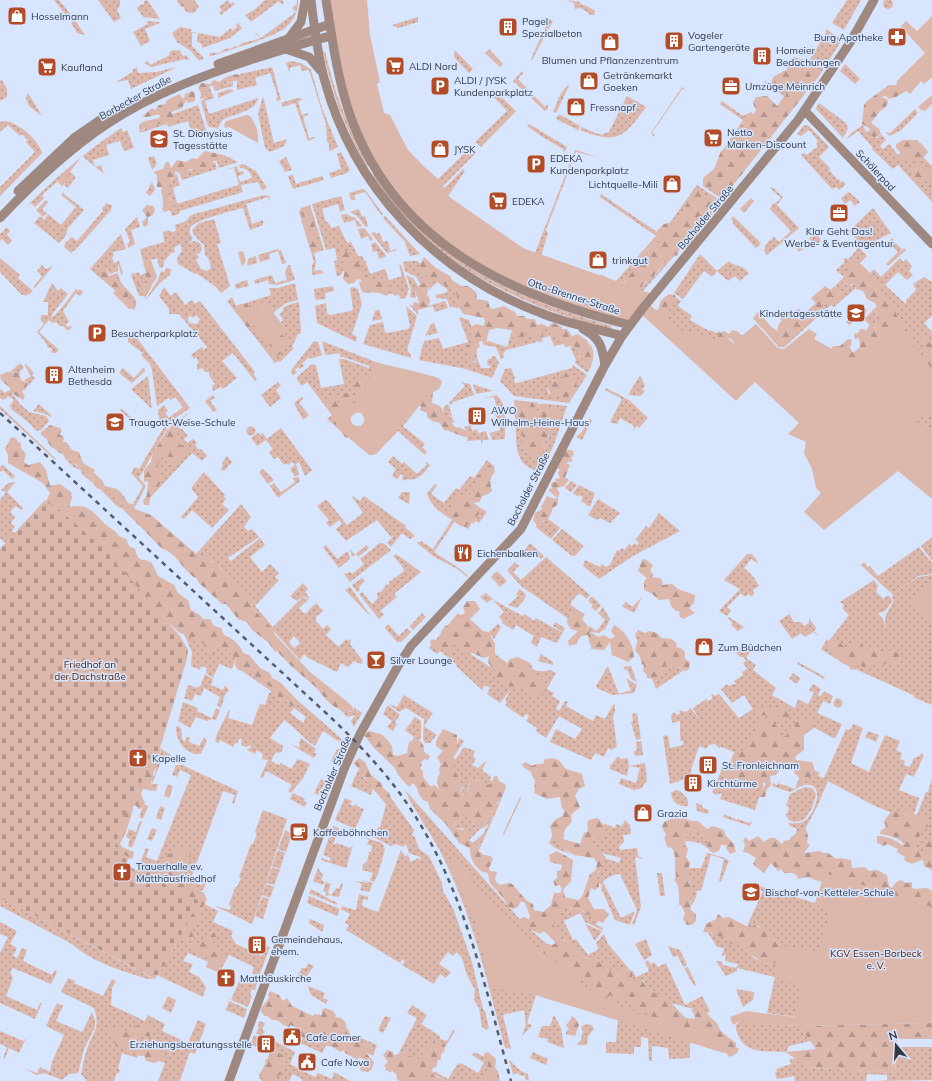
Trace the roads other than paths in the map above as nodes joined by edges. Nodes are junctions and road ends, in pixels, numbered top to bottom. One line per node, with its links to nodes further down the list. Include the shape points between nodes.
1 (305, 0): 9 (street, via 301,22)
2 (311, 0): 6 (street)
3 (326, 0): 5 (street, Otto-Brenner-Straße)
4 (874, 0): 11 (street, Bocholder Straße)
5 (330, 24): 6 (street, Borbecker Straße); 7 (street, Otto-Brenner-Straße)
6 (314, 29): 8 (street); 9 (street, Borbecker Straße)
7 (331, 36): 8 (street, Borbecker Straße); 16 (street, Otto-Brenner-Straße, via 345,97 364,147 396,197 426,230 466,261 515,288 560,305)
8 (316, 40): 9 (street, Borbecker Straße); 10 (street)
9 (286, 44): 10 (street, via 312,60); 12 (street, Borbecker Straße, via 183,78 103,118 71,140); 13 (street, Borbecker Straße, via 189,81 135,108 99,130 56,164)
10 (323, 77): 15 (street, via 338,120 355,155 379,193 411,230 445,261 479,284 521,305)
11 (805, 111): 14 (street, Schölerpad); 16 (street, Bocholder Straße)
12 (0, 209)
13 (0, 218)
14 (932, 244)
15 (574, 325): 17 (street); 18 (street, via 591,333 597,339)
16 (630, 326): 17 (street, Bocholder Straße)
17 (622, 336): 18 (street, Bocholder Straße)
18 (605, 365): 19 (street, Bocholder Straße, via 521,529 407,652 360,734 342,773)
19 (229, 1081)

